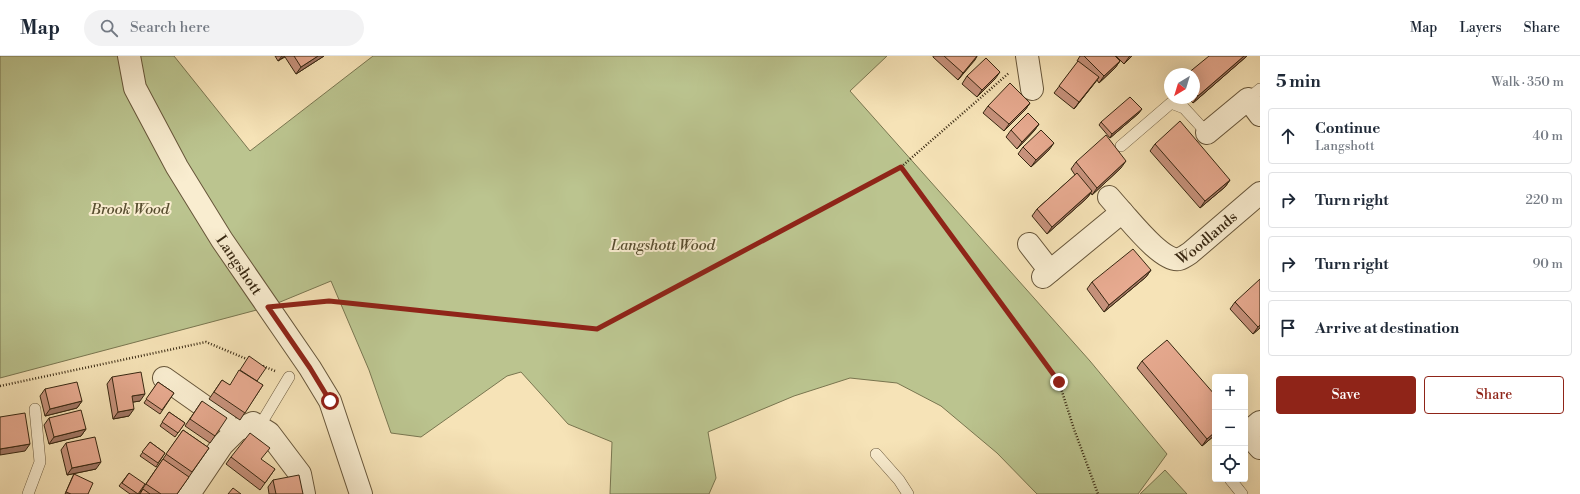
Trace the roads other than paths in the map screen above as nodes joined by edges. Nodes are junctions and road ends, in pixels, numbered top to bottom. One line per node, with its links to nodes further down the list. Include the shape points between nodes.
1 (129, 56): 19 (street, Langshott, via 135,88 177,167 222,240 330,401)
2 (1020, 63): 3 (street)
3 (1032, 89)
4 (1256, 101): 5 (street)
5 (1207, 133): 6 (lane, via 1184,108 1172,103)
6 (1121, 146)
7 (1260, 193): 8 (street, Woodlands, via 1190,253 1178,259 1169,258 1158,250 1116,205 1047,274)
8 (1029, 244)
9 (289, 377): 12 (lane)
10 (164, 378): 13 (street)
11 (34, 409): 16 (lane, via 40,462)
12 (259, 427): 13 (street, via 253,423); 18 (street, via 269,433 300,474)
13 (237, 430): 17 (street, via 222,445)
14 (876, 454): 20 (lane)
15 (1232, 482): 21 (lane)
16 (28, 494)
17 (189, 494)
18 (304, 494)
19 (361, 494)
20 (908, 494)
21 (1242, 494)

